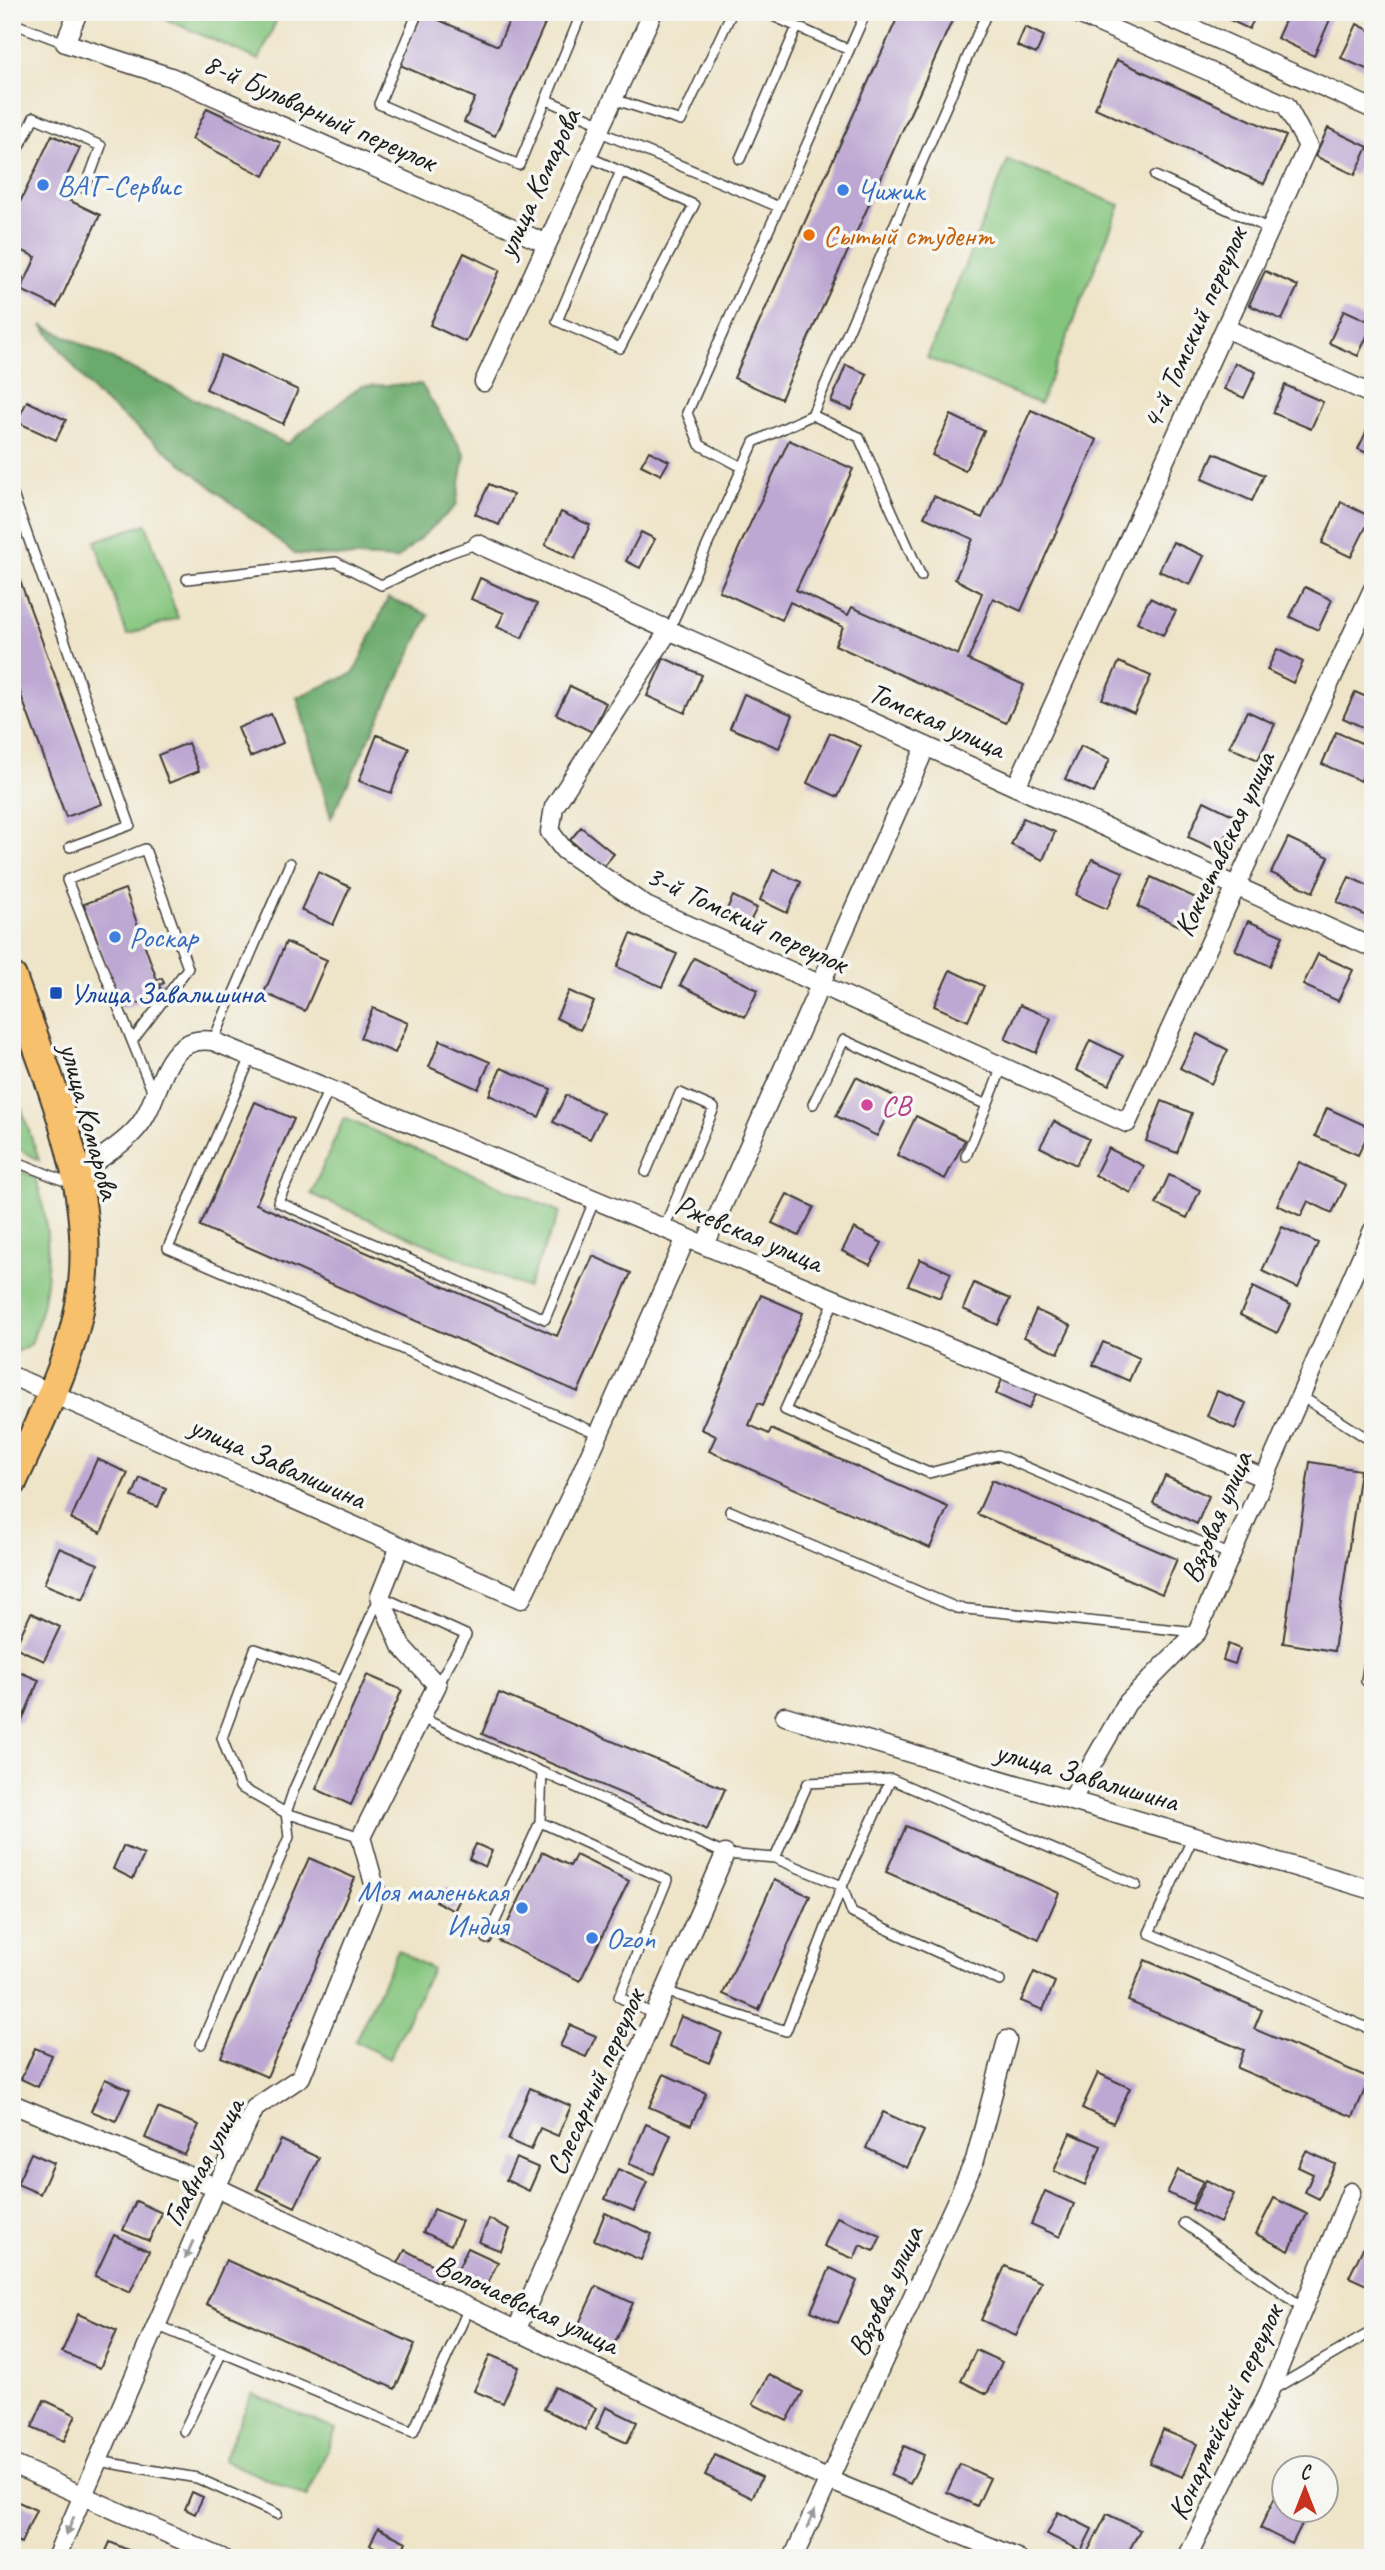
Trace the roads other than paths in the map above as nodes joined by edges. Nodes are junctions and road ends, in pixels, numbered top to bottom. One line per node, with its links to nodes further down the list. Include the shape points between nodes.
1 (78, 12): 13 (street)
2 (418, 12): 16 (lane, via 379,104 519,164)
3 (582, 12): 16 (lane)
4 (653, 12): 15 (street, улица Комарова)
5 (732, 12): 15 (lane, via 681,121)
6 (764, 12): 12 (lane)
7 (866, 12): 14 (lane)
8 (987, 12): 31 (lane)
9 (1074, 12): 26 (street, 4-й Томский переулок, via 1286,105 1308,146)
10 (1156, 12): 17 (street)
11 (12, 23): 13 (lane)
12 (797, 27): 14 (lane); 20 (lane)
13 (65, 43): 27 (street, 8-й Бульварный переулок, via 171,76)
14 (849, 50): 25 (lane)
15 (613, 99): 18 (street, улица Комарова)
16 (547, 100): 18 (lane)
17 (1373, 109)
18 (600, 127): 19 (street, улица Комарова); 25 (lane)
19 (587, 156): 22 (lane); 27 (street, улица Комарова)
20 (740, 159)
21 (12, 162): 24 (lane, via 34,117 101,146)
22 (621, 171): 22 (lane, via 694,205 620,348 557,321)
23 (1155, 177): 26 (lane)
24 (85, 189)
25 (779, 207): 32 (lane, via 687,413 700,445)
26 (1270, 229): 28 (street, 4-й Томский переулок)
27 (547, 244): 29 (street, улица Комарова)
28 (1225, 328): 30 (street); 40 (street, 4-й Томский переулок)
29 (484, 382)
30 (1373, 395)
31 (812, 415): 32 (lane, 3-й Томский переулок, via 754,442); 35 (lane, via 859,437)
32 (742, 467): 38 (lane, 3-й Томский переулок)
33 (12, 492): 41 (lane, via 130,825)
34 (478, 544): 36 (lane, via 446,552 381,585 337,562); 38 (street, Томская улица)
35 (920, 576)
36 (187, 579)
37 (1373, 589): 43 (street, Кокчетавская улица)
38 (669, 630): 39 (street, Томская улица); 46 (street, 3-й Томский переулок, via 554,807 550,832 564,850 646,906)
39 (926, 746): 40 (street, Томская улица); 46 (street)
40 (1016, 787): 43 (street, Томская улица)
41 (70, 847)
42 (290, 863): 48 (lane)
43 (1236, 886): 44 (street, Томская улица); 55 (street, Кокчетавская улица)
44 (1373, 948)
45 (12, 977): 59 (main road, улица Комарова)
46 (820, 985): 50 (street, 3-й Томский переулок); 64 (street)
47 (133, 1040): 47 (lane, via 188,968 145,849 67,880); 52 (lane)
48 (214, 1041): 49 (street, Ржевская улица); 52 (street, via 198,1038 182,1046)
49 (251, 1056): 51 (street, Ржевская улица); 69 (lane, via 168,1248)
50 (1002, 1067): 54 (lane); 55 (street, 3-й Томский переулок)
51 (329, 1089): 60 (street, Ржевская улица); 60 (lane, via 278,1202 545,1319)
52 (153, 1094): 59 (street, via 138,1127)
53 (813, 1104): 54 (lane, via 844,1040)
54 (987, 1105): 56 (lane)
55 (1127, 1123)
56 (966, 1156)
57 (12, 1160): 59 (lane)
58 (646, 1172): 61 (lane, via 680,1093 714,1108)
59 (78, 1181): 67 (main road, улица Комарова, via 85,1241 83,1285 72,1336)
60 (595, 1199): 61 (street, Ржевская улица)
61 (664, 1228): 63 (street, Ржевская улица)
62 (1373, 1230): 68 (street, Вязовая улица)
63 (686, 1238): 64 (street, Ржевская улица); 69 (street)
64 (705, 1245): 65 (street, Ржевская улица)
65 (835, 1299): 71 (street, Ржевская улица); 75 (lane, via 785,1410 929,1473 998,1455)
66 (12, 1376): 67 (street, улица Завалишина)
67 (51, 1393): 72 (main road, улица Комарова); 74 (street, улица Завалишина)
68 (1299, 1395): 70 (lane); 71 (street, Вязовая улица)
69 (599, 1434): 74 (street, улица Завалишина, via 521,1599)
70 (1373, 1442)
71 (1262, 1477): 75 (street, Вязовая улица)
72 (12, 1483)
73 (730, 1511): 77 (lane, via 957,1608)
74 (400, 1546): 76 (street)
75 (1231, 1555): 77 (street, Вязовая улица)
76 (380, 1596): 79 (lane); 81 (street, via 401,1646); 81 (lane, via 466,1636)
77 (1197, 1632): 86 (street, Вязовая улица, via 1128,1703)
78 (1373, 1635): 80 (lane, via 1366,1681)
79 (342, 1680): 87 (lane); 87 (lane, via 256,1649 222,1738 240,1787)
80 (1373, 1682)
81 (437, 1685): 83 (street)
82 (785, 1716): 86 (street, улица Завалишина)
83 (421, 1718): 84 (lane); 89 (street)
84 (542, 1772): 88 (lane); 91 (lane)
85 (891, 1779): 92 (lane, via 808,1783); 93 (lane); 94 (lane)
86 (1071, 1801): 90 (street, улица Завалишина)
87 (286, 1813): 89 (lane); 102 (lane, via 289,1837)
88 (540, 1822): 96 (lane); 99 (lane, via 667,1880 619,1997)
89 (361, 1837): 104 (street, Главная улица, via 376,1891 301,2077 255,2108)
90 (1193, 1837): 95 (street, улица Завалишина); 100 (lane, via 1149,1933 1365,2027)
91 (725, 1854): 92 (lane); 98 (street, Слесарный переулок)
92 (775, 1858): 94 (lane)
93 (1136, 1885)
94 (842, 1886): 97 (lane, via 852,1913); 98 (lane, via 786,2031)
95 (1373, 1890)
96 (487, 1939)
97 (1000, 1981)
98 (665, 1991): 99 (street, Слесарный переулок)
99 (655, 2015): 110 (street, Слесарный переулок)
100 (1373, 2023)
101 (1007, 2040): 117 (street, Вязовая улица, via 975,2160)
102 (201, 2044)
103 (12, 2104): 104 (street, Волочаевская улица)
104 (216, 2187): 108 (street, Волочаевская улица); 109 (street, Главная улица, one-way to 109)
105 (1350, 2192): 107 (street, Конармейский переулок)
106 (1184, 2222): 107 (lane)
107 (1305, 2309): 113 (street, Конармейский переулок)
108 (468, 2310): 110 (street, Волочаевская улица); 112 (lane, via 413,2432)
109 (156, 2325): 112 (lane); 115 (street, Главная улица)
110 (516, 2331): 117 (street, Волочаевская улица)
111 (1373, 2331): 113 (lane)
112 (222, 2352): 114 (lane)
113 (1269, 2392): 124 (street, Конармейский переулок)
114 (184, 2431)
115 (98, 2461): 118 (street, Главная улица); 119 (lane, via 197,2478)
116 (12, 2464): 118 (street)
117 (829, 2480): 122 (street, Вязовая улица, one-way to 117); 123 (street, Волочаевская улица)
118 (83, 2496): 120 (street, Главная улица, one-way to 120); 121 (street)
119 (277, 2514)
120 (56, 2558)
121 (222, 2558)
122 (793, 2558)
123 (1017, 2558)
124 (1187, 2558)

